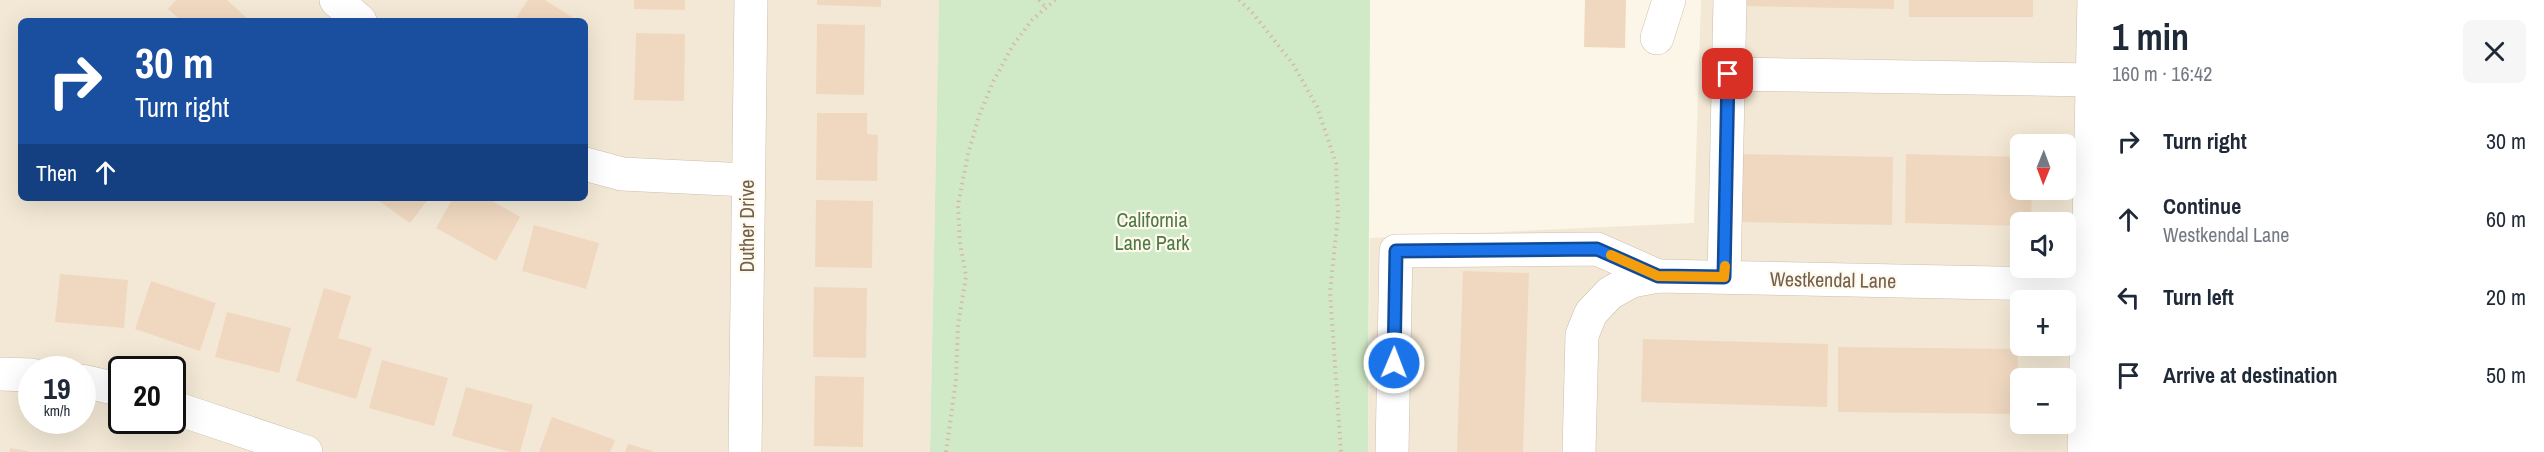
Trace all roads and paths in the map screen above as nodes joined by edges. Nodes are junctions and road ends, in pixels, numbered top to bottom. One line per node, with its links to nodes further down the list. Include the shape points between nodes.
1 (336, 0): 10 (street)
2 (751, 0): 15 (street, Duther Drive)
3 (1039, 0): 9 (path)
4 (1055, 0): 9 (path)
5 (1239, 0): 25 (path, via 1293,64 1317,107 1336,163 1338,216 1330,292)
6 (1669, 0): 11 (street)
7 (1730, 0): 12 (street)
8 (2094, 0): 13 (street)
9 (1046, 8): 24 (path, via 1032,20 1008,54 979,116 968,154 958,205 966,276)
10 (357, 18)
11 (1657, 38)
12 (1728, 74): 13 (street); 17 (street)
13 (2092, 80): 18 (street)
14 (588, 165): 15 (street, via 622,174)
15 (747, 180): 23 (street, Duther Drive)
16 (1658, 276): 17 (street, Westkendal Lane); 26 (street, via 1597,249 1396,251); 27 (street, Westkendal Lane, via 1632,281 1610,293 1591,313 1582,335)
17 (1724, 277): 18 (street, Westkendal Lane)
18 (2088, 285): 28 (street)
19 (0, 374): 20 (street)
20 (18, 375)
21 (186, 412): 22 (street)
22 (306, 452)
23 (745, 452)
24 (946, 452)
25 (1341, 452)
26 (1392, 452)
27 (1579, 452)
28 (2084, 452)

